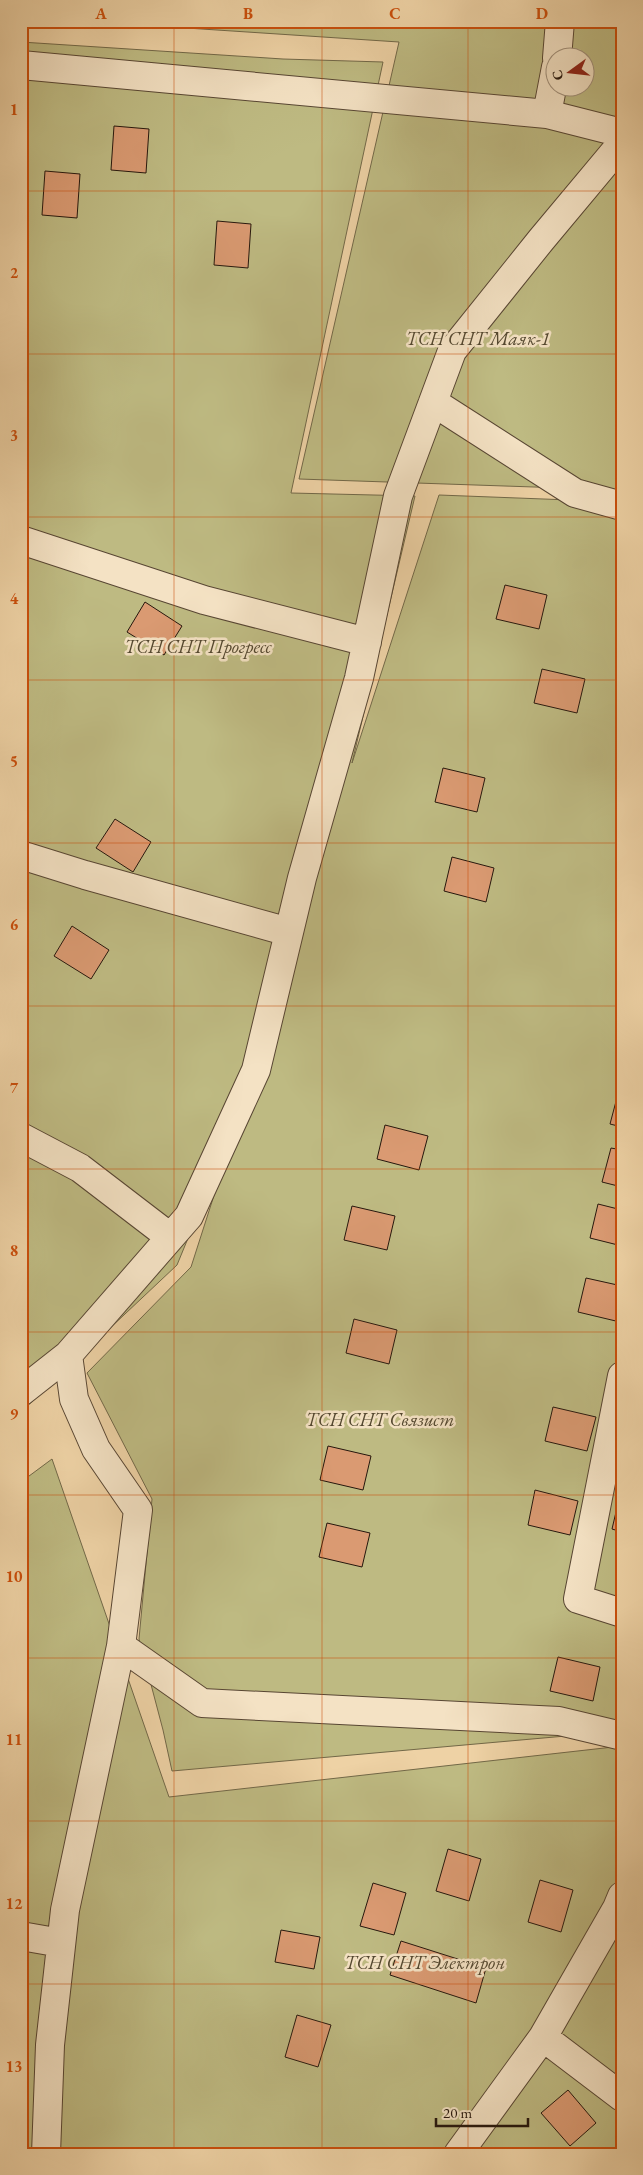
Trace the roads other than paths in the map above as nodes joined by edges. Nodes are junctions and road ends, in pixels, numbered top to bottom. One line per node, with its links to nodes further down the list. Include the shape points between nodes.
1 (560, 21): 2 (street)
2 (558, 48)
3 (21, 65): 5 (street)
4 (550, 98): 5 (street)
5 (547, 114): 6 (street)
6 (622, 133)
7 (622, 143): 8 (street, via 452,351)
8 (433, 402): 9 (street, via 575,493); 11 (street, via 398,496)
9 (622, 506)
10 (21, 540): 11 (street, via 204,600)
11 (367, 642): 13 (street)
12 (21, 855): 13 (street)
13 (289, 932): 15 (street, via 256,1070 189,1216)
14 (21, 1137): 15 (street, via 80,1168)
15 (170, 1237): 16 (street)
16 (68, 1354): 18 (street); 20 (street, via 74,1399 96,1449 138,1510)
17 (622, 1376): 19 (street, via 578,1599)
18 (21, 1392)
19 (622, 1613)
20 (121, 1646): 21 (street, via 202,1703 559,1721); 24 (street, via 65,1910)
21 (621, 1734)
22 (622, 1896): 25 (street)
23 (21, 1936): 24 (street)
24 (61, 1943): 27 (street, via 50,2045)
25 (543, 2038): 26 (street); 28 (street)
26 (622, 2097)
27 (46, 2154)
28 (458, 2154)

